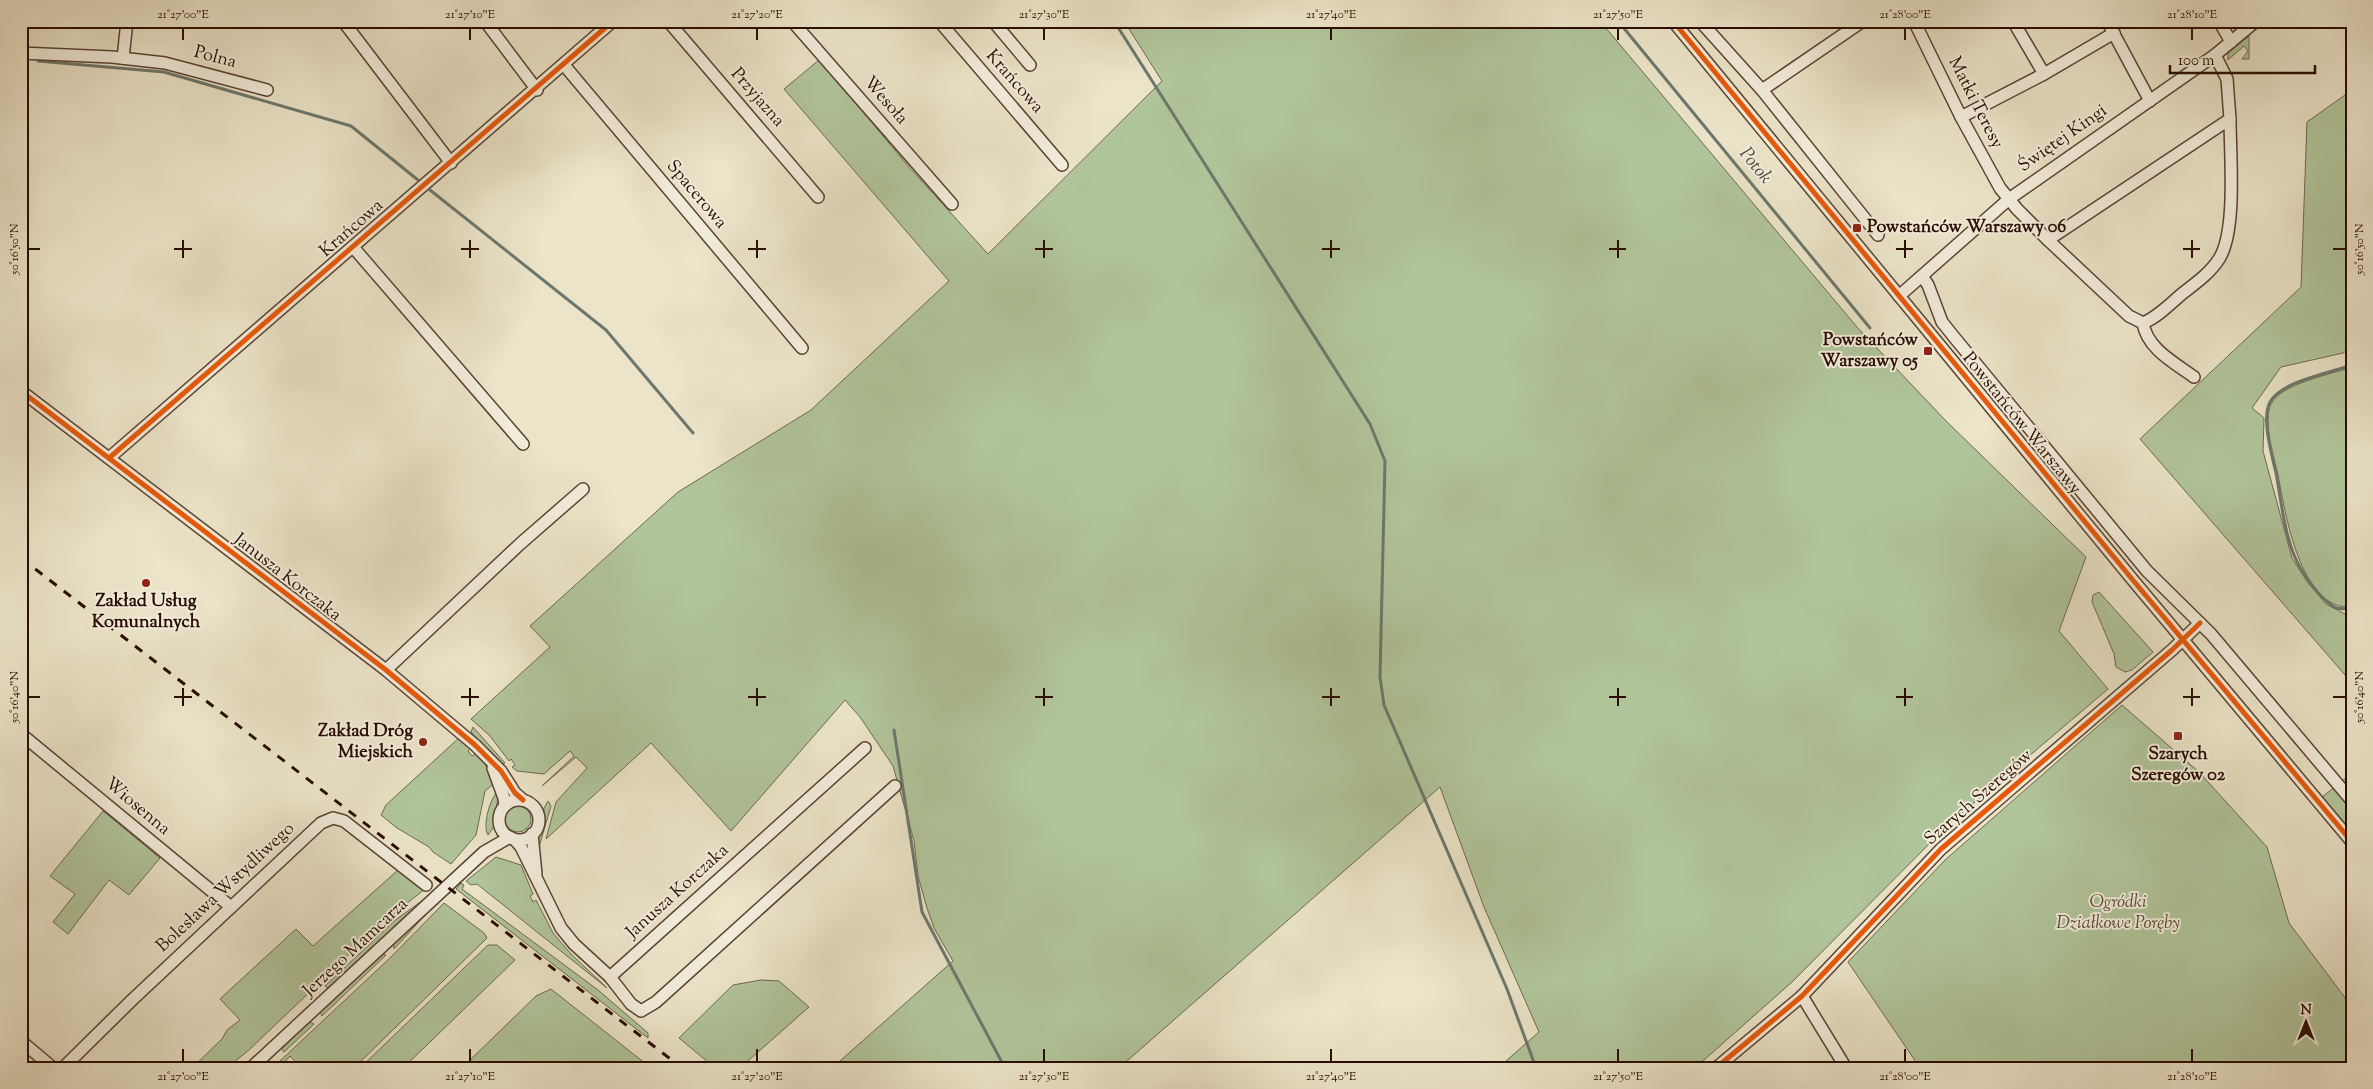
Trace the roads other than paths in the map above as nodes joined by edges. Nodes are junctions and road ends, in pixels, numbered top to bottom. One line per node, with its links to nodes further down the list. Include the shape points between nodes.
1 (127, 21): 21 (street)
2 (343, 21): 31 (street)
3 (485, 21): 26 (street)
4 (614, 21): 22 (street, Krańcowa)
5 (668, 21): 33 (street, Przyjazna)
6 (792, 21): 35 (street, Wesoła)
7 (939, 21): 32 (street, Krańcowa)
8 (993, 21): 23 (street)
9 (1673, 21): 40 (street, Powstańców Warszawy)
10 (1700, 21): 27 (street)
11 (1862, 21): 27 (street)
12 (1914, 21): 29 (street, Matki Teresy)
13 (2014, 21): 24 (street)
14 (2107, 21): 17 (street)
15 (2219, 21): 18 (street)
16 (2256, 21): 18 (street, Świętej Kingi)
17 (2114, 33): 24 (street); 28 (street)
18 (2231, 42): 20 (street, Świętej Kingi)
19 (21, 53): 21 (street, Polna)
20 (2215, 55): 28 (street, Świętej Kingi); 30 (street, via 2227,79)
21 (123, 58): 25 (street, Polna, via 165,63)
22 (564, 65): 26 (street, Krańcowa); 42 (street, Spacerowa)
23 (1030, 65)
24 (2044, 74): 29 (street)
25 (267, 90)
26 (537, 90): 31 (street, Krańcowa)
27 (1762, 90): 36 (street)
28 (2150, 101): 34 (street, Świętej Kingi)
29 (1961, 117): 34 (street, Matki Teresy)
30 (2230, 119): 37 (street); 41 (street, via 2230,227 2226,245 2204,277)
31 (451, 163): 38 (street, Krańcowa)
32 (1062, 166)
33 (818, 197)
34 (2009, 199): 37 (street, Matki Teresy); 39 (street, Świętej Kingi)
35 (952, 204)
36 (1878, 235)
37 (2048, 240): 41 (street, Matki Teresy, via 2129,316)
38 (353, 247): 45 (street, Krańcowa); 46 (street, Krańcowa)
39 (1922, 276): 40 (street, Świętej Kingi); 48 (street, via 1942,322 2147,571)
40 (1898, 296): 49 (street, Powstańców Warszawy)
41 (2143, 323): 43 (street, via 2151,343)
42 (802, 348)
43 (2194, 377)
44 (21, 391): 46 (street, Janusza Korczaka)
45 (523, 444)
46 (109, 458): 50 (street, Janusza Korczaka)
47 (583, 489): 50 (street)
48 (2200, 623): 49 (street, Szarych Szeregów); 56 (street)
49 (2182, 640): 61 (street, Powstańców Warszawy); 67 (street, Szarych Szeregów, via 1941,849)
50 (386, 670): 53 (street, Janusza Korczaka)
51 (21, 734): 65 (street, Wiosenna)
52 (865, 748): 66 (street, Janusza Korczaka)
53 (489, 759): 55 (street, Janusza Korczaka); 57 (street, Janusza Korczaka)
54 (896, 786): 66 (street, via 656,1002 641,1011 631,1004)
55 (523, 800): 57 (street); 59 (street, via 531,804 538,816)
56 (2352, 801)
57 (505, 805): 58 (street)
58 (499, 823): 60 (street, via 502,831); 62 (street, Jerzego Mamcarza)
59 (532, 834): 60 (street, via 524,839); 63 (street)
60 (512, 838): 62 (street, Jerzego Mamcarza); 63 (street, via 521,846)
61 (2352, 842)
62 (484, 852): 71 (street, Jerzego Mamcarza)
63 (536, 876): 66 (street, via 561,928)
64 (426, 885): 65 (street, Bolesława Wstydliwego, via 344,821 333,818 321,822)
65 (231, 907): 70 (street, Bolesława Wstydliwego)
66 (610, 977)
67 (1802, 996): 72 (street, Szarych Szeregów); 73 (street)
68 (21, 1041): 69 (street)
69 (53, 1068)
70 (63, 1068)
71 (251, 1068)
72 (1716, 1068)
73 (1846, 1068)

